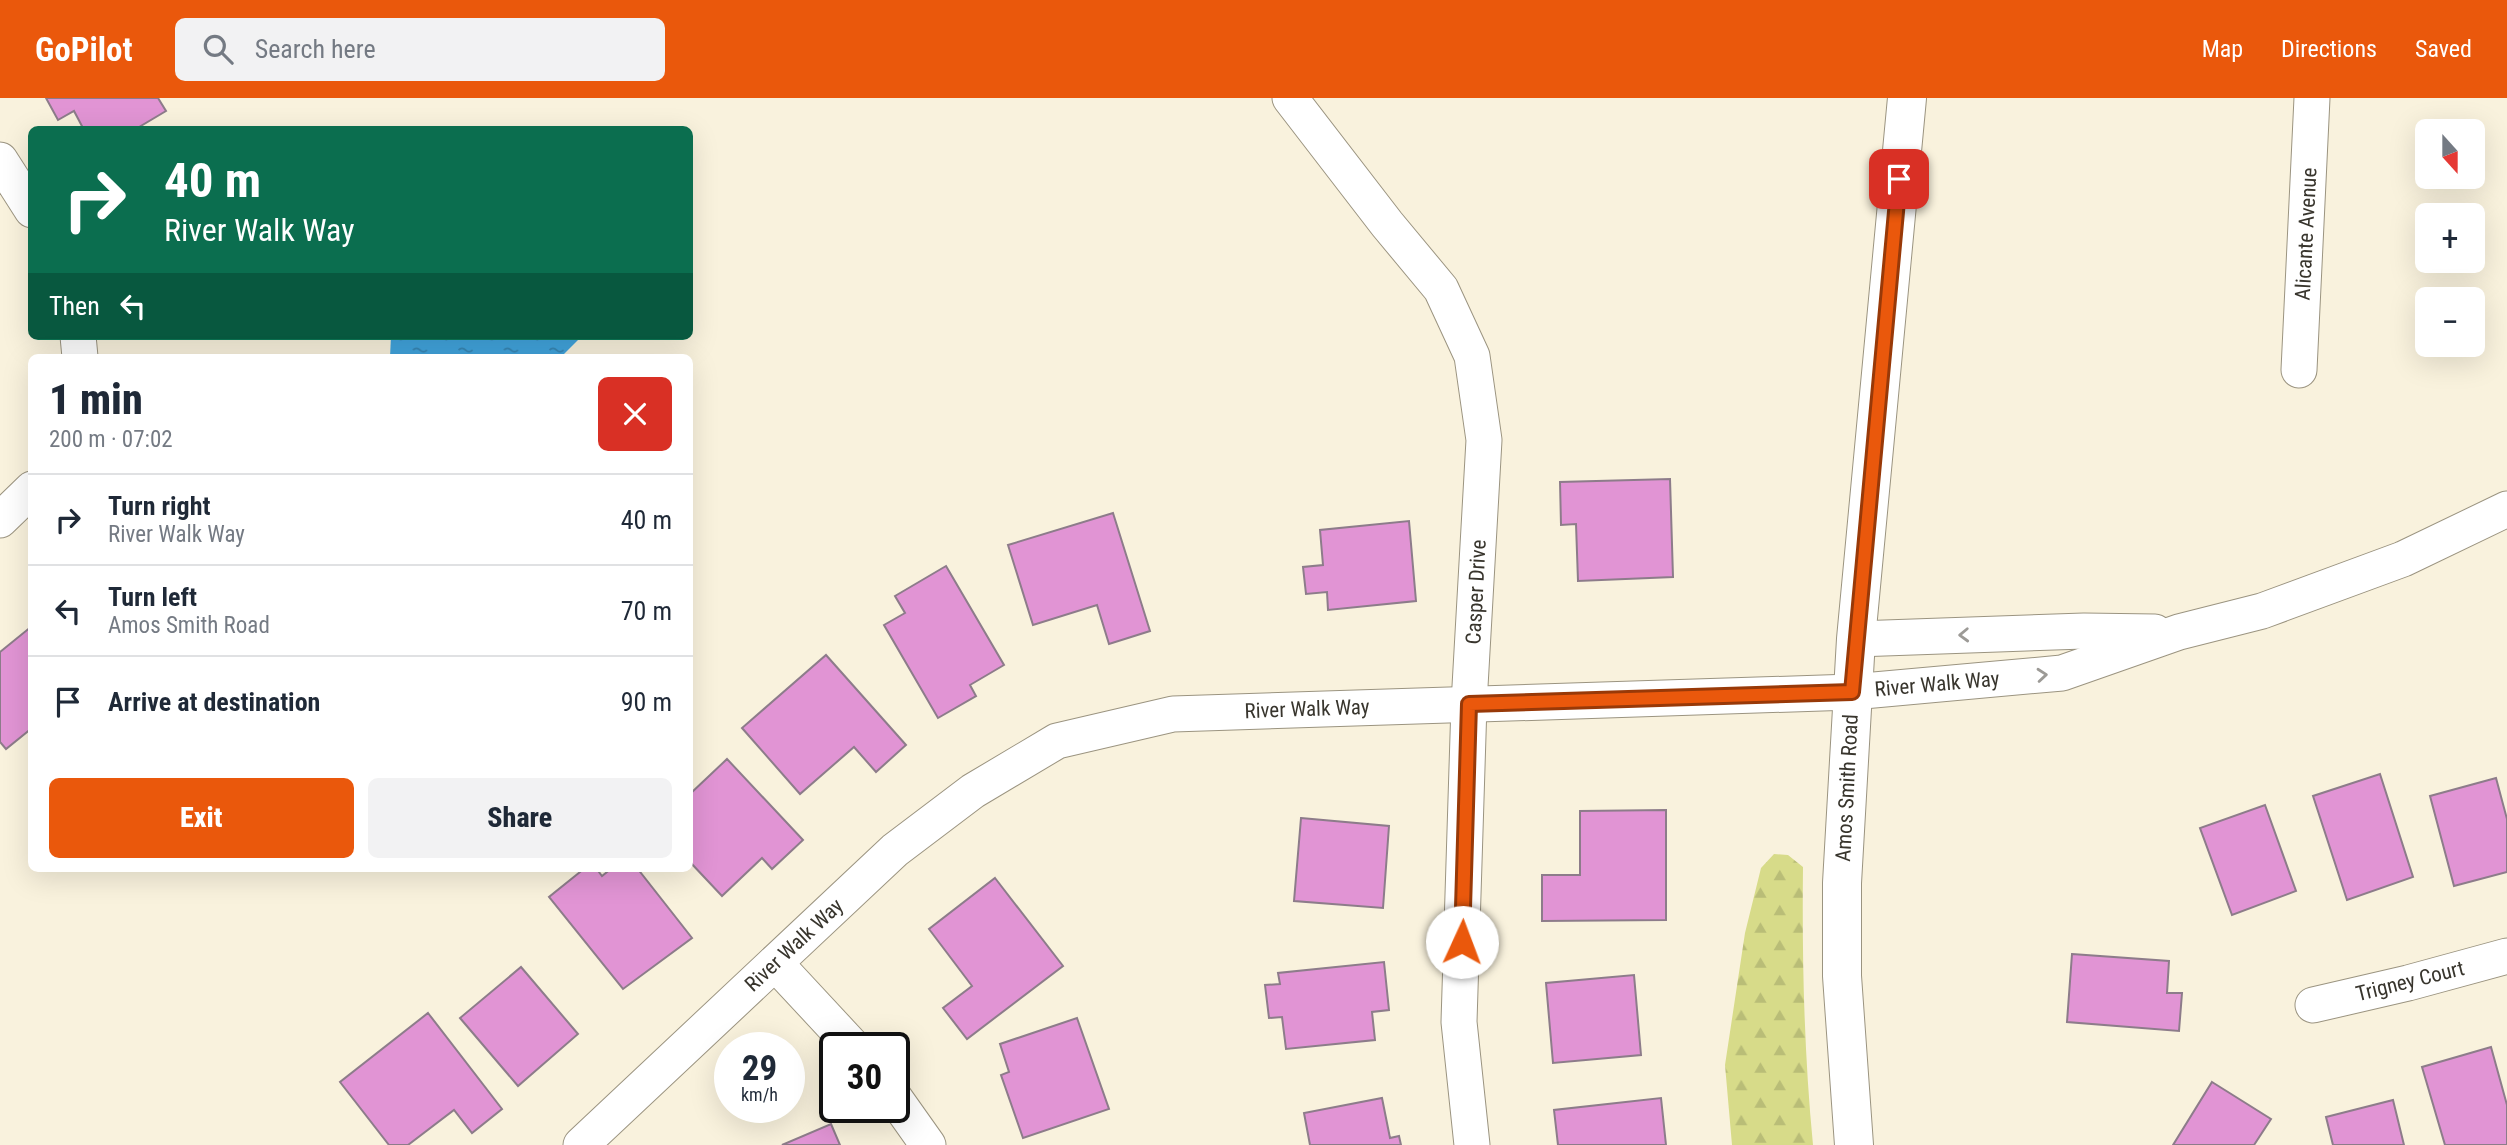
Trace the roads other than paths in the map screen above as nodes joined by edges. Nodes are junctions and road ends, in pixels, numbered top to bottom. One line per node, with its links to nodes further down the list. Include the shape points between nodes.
1 (1290, 98): 13 (street, Casper Drive, via 1441,289 1472,356 1484,440)
2 (1907, 98): 11 (street, Amos Smith Road)
3 (2312, 98): 6 (street, Alicante Avenue)
4 (0, 160): 5 (street)
5 (28, 204)
6 (2299, 370)
7 (28, 493): 9 (street)
8 (2507, 509): 10 (street, River Walk Way, via 2403,559 2262,611)
9 (0, 520)
10 (2179, 632): 11 (street, River Walk Way, one-way to 11); 12 (street, River Walk Way, one-way to 10, via 2062,673)
11 (1856, 639): 12 (street, Amos Smith Road)
12 (1852, 692): 13 (street, River Walk Way); 22 (street, Amos Smith Road, via 1842,976)
13 (1469, 704): 15 (street, River Walk Way, via 1173,714 1057,741 973,791 895,850); 21 (street, Casper Drive, via 1459,1022)
14 (2507, 956): 16 (street, Trigney Court)
15 (775, 963): 17 (street); 19 (street, River Walk Way)
16 (2313, 1005)
17 (839, 1032)
18 (910, 1120): 20 (street)
19 (581, 1145)
20 (928, 1145)
21 (1472, 1145)
22 (1854, 1145)

